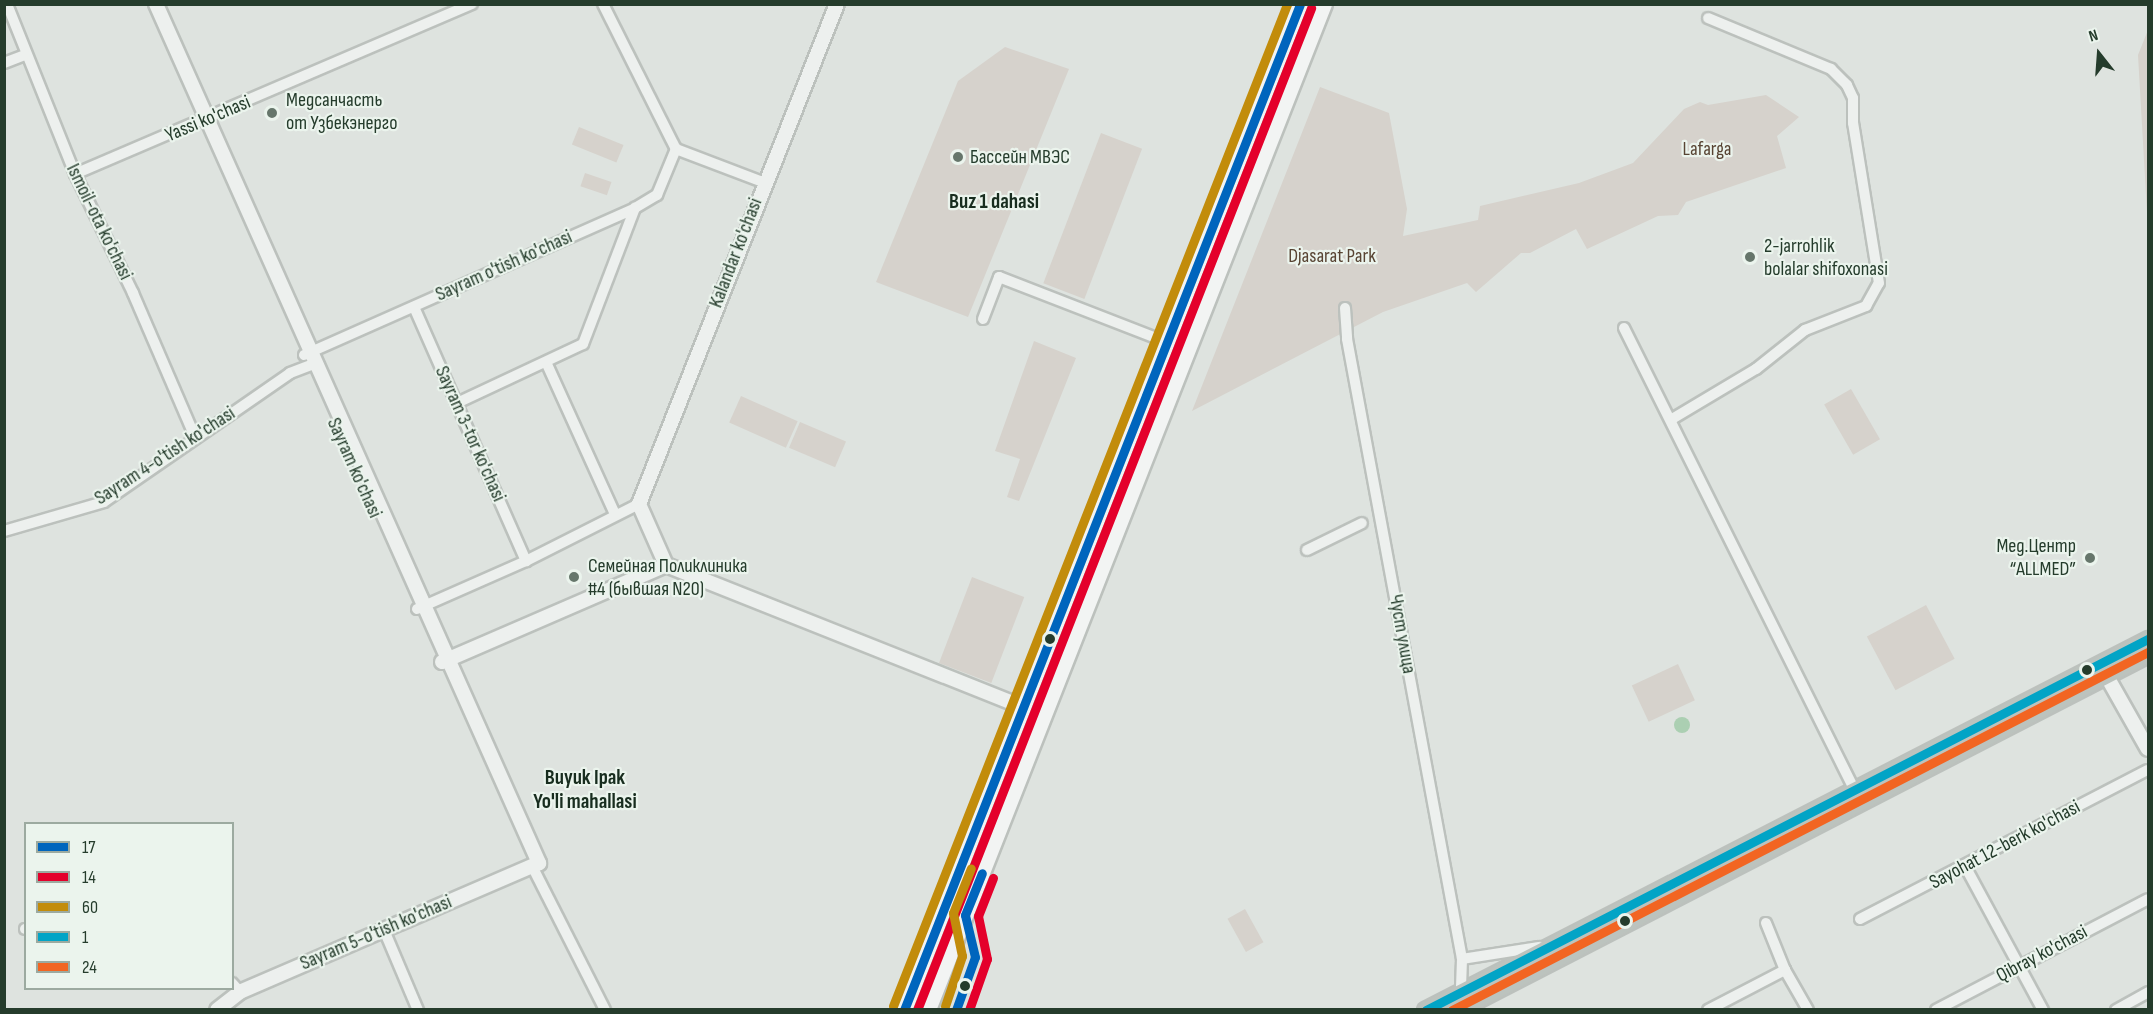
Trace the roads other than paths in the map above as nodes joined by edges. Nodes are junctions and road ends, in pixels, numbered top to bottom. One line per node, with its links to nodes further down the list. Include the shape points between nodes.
1 (7, 4): 10 (street, Ismoil-ota ko'chasi)
2 (147, 4): 12 (street, Sayram ko'chasi)
3 (156, 4): 12 (street, Sayram ko'chasi)
4 (472, 4): 12 (street, Yassi ko'chasi)
5 (603, 4): 13 (street)
6 (837, 4): 15 (street, Kalandar ko'chasi)
7 (1300, 4): 21 (main road)
8 (1324, 4): 37 (main road)
9 (1708, 18): 25 (street, via 1831,69 1847,86 1853,98 1853,123 1879,283 1866,306 1805,330 1756,369)
10 (25, 54): 11 (street); 14 (street, Ismoil-ota ko'chasi)
11 (4, 63)
12 (203, 121): 14 (street, Yassi ko'chasi); 22 (street, Sayram ko'chasi)
13 (676, 149): 15 (street); 16 (street, Sayram o'tish ko'chasi, via 657,195)
14 (75, 174): 26 (street, Ismoil-ota ko'chasi, via 133,293)
15 (763, 182): 27 (street, Kalandar ko'chasi)
16 (635, 208): 17 (street, Sayram o'tish ko'chasi); 23 (street, via 588,336 579,346)
17 (414, 307): 22 (street, Sayram o'tish ko'chasi); 24 (street, Sayram 3-tor ko'chasi)
18 (1345, 308): 52 (street, Чуст улица, via 1347,339)
19 (983, 319): 21 (street, via 999,277)
20 (1624, 328): 25 (street)
21 (1167, 342): 36 (main road)
22 (310, 359): 26 (street, Sayram 4-o'tish ko'chasi); 34 (street, Sayram ko'chasi)
23 (546, 362): 24 (street); 28 (street)
24 (457, 403): 32 (street, Sayram 3-tor ko'chasi)
25 (1672, 419): 44 (street)
26 (195, 437): 30 (street, Sayram 4-o'tish ko'chasi, via 104,502)
27 (639, 504): 28 (street); 33 (street)
28 (615, 514): 32 (street)
29 (1362, 523): 31 (street)
30 (4, 531)
31 (1306, 550)
32 (526, 561): 34 (street)
33 (666, 565): 39 (street); 41 (street)
34 (421, 607): 39 (street, Sayram ko'chasi)
35 (2148, 639): 40 (main road)
36 (1048, 643): 37 (main road); 41 (main road)
37 (1069, 652): 62 (main road)
38 (2148, 654): 40 (main road)
39 (445, 661): 45 (street, Sayram ko'chasi)
40 (2104, 670): 42 (street); 44 (main road)
41 (1023, 707): 61 (main road)
42 (2148, 749)
43 (2148, 770): 46 (street, Sayohat 12-berk ko'chasi)
44 (1857, 796): 51 (main road); 57 (main road)
45 (536, 865): 50 (street, Sayram 5-o'tish ko'chasi); 60 (street, Sayram ko'chasi)
46 (1965, 866): 48 (street, Sayohat 12-berk ko'chasi); 53 (street)
47 (2148, 899): 53 (street, Qibray ko'chasi)
48 (1860, 920)
49 (1766, 923): 54 (street)
50 (384, 930): 55 (street, Sayram 5-o'tish ko'chasi); 59 (street)
51 (1550, 946): 52 (street); 57 (main road)
52 (1462, 959): 57 (street, Чуст улица)
53 (2020, 966): 66 (street, Qibray ko'chasi); 67 (street)
54 (1785, 970): 64 (street); 65 (street)
55 (236, 988): 58 (street, Sayram 5-o'tish ko'chasi)
56 (2148, 992): 68 (street)
57 (1453, 1003): 63 (main road)
58 (217, 1010)
59 (418, 1010)
60 (605, 1010)
61 (904, 1010)
62 (928, 1010)
63 (1425, 1010)
64 (1708, 1010)
65 (1808, 1010)
66 (1936, 1010)
67 (2043, 1010)
68 (2116, 1010)

